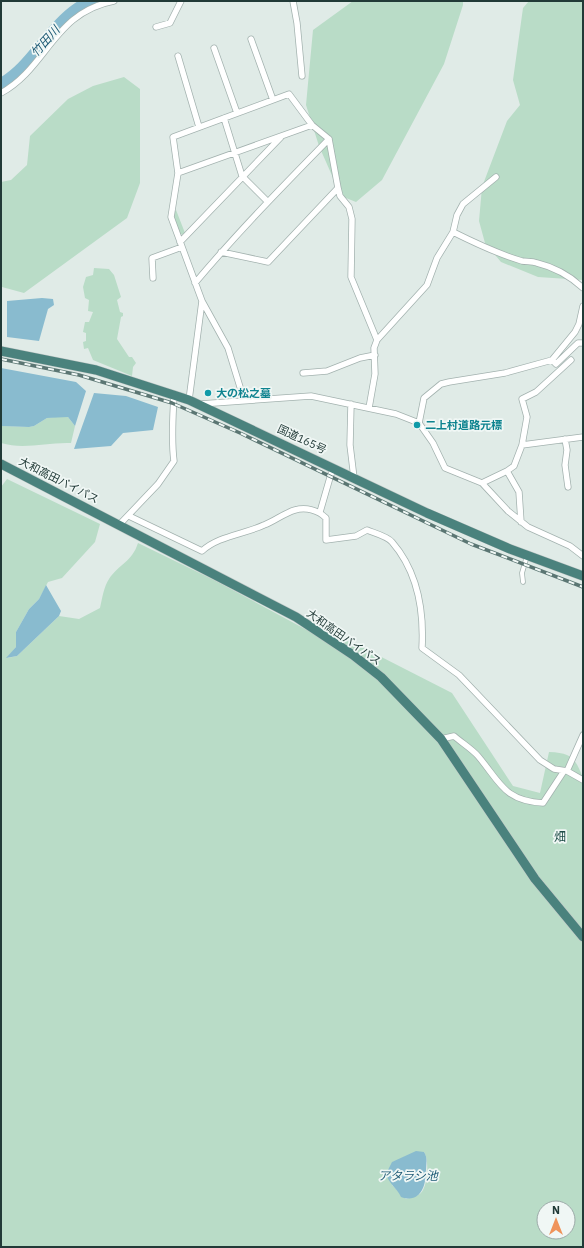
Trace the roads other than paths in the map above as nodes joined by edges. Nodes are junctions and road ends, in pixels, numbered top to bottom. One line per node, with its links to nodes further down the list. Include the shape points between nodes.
1 (114, 1): 9 (street, via 76,16 20,79)
2 (181, 1): 4 (street, via 170,23)
3 (293, 1): 8 (street)
4 (156, 27)
5 (251, 39): 10 (street)
6 (214, 48): 11 (street)
7 (178, 56): 14 (street)
8 (302, 76)
9 (2, 91)
10 (272, 100): 11 (street); 13 (street, via 289,94)
11 (237, 113): 12 (street)
12 (224, 118): 14 (street); 17 (street)
13 (312, 125): 15 (street); 16 (street)
14 (199, 127): 18 (street, via 173,136)
15 (281, 137): 17 (street); 19 (street)
16 (329, 139): 21 (street); 22 (street)
17 (235, 153): 18 (street); 19 (street)
18 (178, 173): 24 (street, via 171,216)
19 (242, 176): 22 (street); 24 (street)
20 (496, 177): 23 (street, via 463,204)
21 (338, 188): 25 (street, via 268,262); 31 (street, via 340,196 349,207 352,219 351,278)
22 (268, 202): 25 (street)
23 (453, 232): 28 (street, via 522,261 536,262 552,268); 31 (street, via 437,258 427,285)
24 (181, 244): 26 (street, via 152,258); 27 (street)
25 (221, 252): 27 (street)
26 (153, 278)
27 (195, 283): 29 (street)
28 (583, 288)
29 (202, 301): 39 (street); 40 (street, via 228,348)
30 (583, 306): 35 (street, via 575,332)
31 (377, 340): 34 (street)
32 (583, 343): 35 (street, via 578,343 556,364)
33 (1, 351): 38 (highway, 国道165号, via 85,367)
34 (375, 355): 37 (street, via 360,358 327,372); 43 (street, via 375,374)
35 (552, 360): 44 (street, via 505,373 441,384 424,398)
36 (571, 360): 47 (street, via 536,392 522,399 528,416)
37 (303, 373)
38 (174, 394): 39 (highway, 国道165号); 55 (street, via 174,426 171,441 174,461)
39 (189, 400): 41 (highway, 国道165号)
40 (244, 400): 41 (street); 42 (street, via 311,396)
41 (199, 404): 49 (highway, 国道165号)
42 (352, 404): 43 (street); 51 (street, via 350,445)
43 (369, 408): 44 (street, via 396,414)
44 (419, 423): 52 (street, via 433,443 445,468)
45 (583, 437): 46 (street)
46 (565, 439): 47 (street); 53 (street)
47 (522, 445): 50 (street, via 514,466)
48 (1, 464): 57 (highway, 大和高田バイパス)
49 (335, 469): 51 (highway, 国道165号); 54 (street, via 331,474)
50 (507, 471): 52 (street); 56 (street, via 519,492)
51 (354, 478): 58 (highway, 国道165号)
52 (482, 483): 56 (street)
53 (568, 487)
54 (320, 512): 55 (street, via 295,510 266,525 206,547 202,551); 64 (street, via 326,518 326,540 356,536 367,530 392,540 410,570 420,598 424,622 422,648 459,675 540,760 554,769)
55 (129, 516): 57 (street)
56 (521, 522): 59 (street, via 570,546)
57 (119, 525): 63 (highway, 大和高田バイパス, via 296,617 381,677)
58 (527, 556): 60 (highway, 国道165号); 61 (street, via 522,573)
59 (583, 556)
60 (583, 576)
61 (523, 582)
62 (583, 735): 64 (street)
63 (441, 739): 64 (street, via 454,736 477,755 497,782 510,794 531,802 543,803); 66 (highway, 大和高田バイパス, via 535,879)
64 (566, 771): 65 (street)
65 (583, 780)
66 (583, 937)

